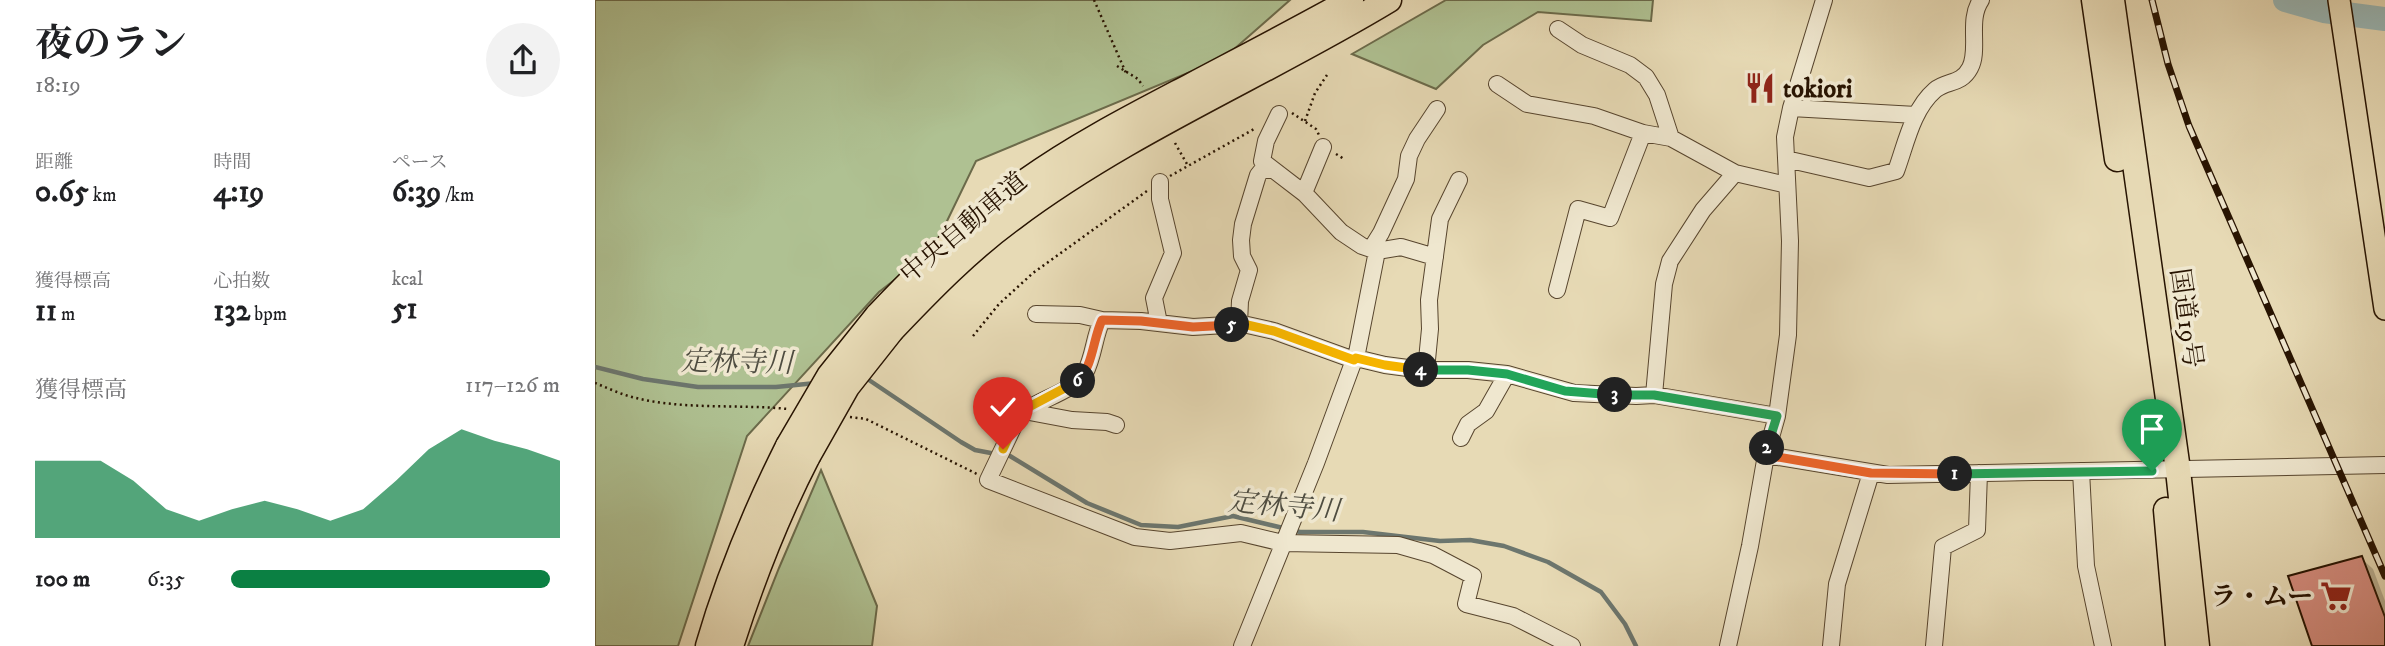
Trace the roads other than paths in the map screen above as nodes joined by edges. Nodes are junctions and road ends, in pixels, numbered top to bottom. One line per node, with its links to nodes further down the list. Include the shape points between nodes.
1 (1351, 0): 30 (highway, 中央自動車道, via 1142,111 1028,180 925,266)
2 (1389, 0): 30 (highway, 中央自動車道, via 1150,130 1040,198)
3 (1981, 0): 13 (street, via 1975,8 1971,66 1960,80 1938,87)
4 (2094, 0): 45 (highway, 国道19号)
5 (2112, 0): 45 (highway, 国道19号)
6 (1820, 3): 10 (street)
7 (2340, 8): 27 (main road)
8 (1558, 29): 15 (street, via 1630,65 1646,78 1657,95)
9 (1497, 84): 14 (street, via 1527,104 1594,116)
10 (1791, 108): 13 (street); 17 (street)
11 (1437, 110): 24 (street, via 1409,156 1406,178)
12 (1279, 114): 18 (street, via 1262,161)
13 (1916, 115): 17 (street, via 1896,172 1869,178)
14 (1643, 133): 15 (street); 26 (street, via 1610,218 1578,209)
15 (1671, 138): 19 (street)
16 (1323, 147): 23 (street)
17 (1786, 159): 22 (street)
18 (1273, 170): 23 (street); 32 (street, via 1258,175 1243,224 1242,256 1249,270)
19 (1735, 173): 22 (street); 36 (street, via 1703,210 1670,261)
20 (1459, 180): 25 (street, via 1440,219)
21 (1160, 183): 31 (street, via 1173,256 1154,298)
22 (1787, 185): 38 (street, via 1789,335)
23 (1304, 193): 24 (street, via 1341,232)
24 (1374, 250): 25 (street, via 1401,247); 33 (street)
25 (1435, 257): 34 (street)
26 (1557, 290)
27 (2385, 309)
28 (1036, 314): 29 (street)
29 (1102, 320): 31 (street); 37 (street, via 1081,379)
30 (885, 323): 41 (highway, 中央自動車道, bridge, via 829,376)
31 (1160, 323): 32 (street, via 1193,327)
32 (1238, 324): 33 (street, via 1274,331)
33 (1355, 359): 34 (street); 48 (street)
34 (1426, 370): 35 (street)
35 (1507, 374): 36 (street, via 1574,393); 40 (street, via 1486,411 1468,424)
36 (1654, 395): 38 (street)
37 (1024, 411): 39 (street); 48 (street, via 1014,422 988,480 1135,537 1170,541 1241,533)
38 (1777, 416): 42 (street)
39 (1116, 425)
40 (1461, 438)
41 (798, 451): 49 (highway, 中央自動車道, via 741,550); 50 (highway, 中央自動車道)
42 (1766, 455): 46 (street); 53 (street)
43 (2385, 465): 45 (street)
44 (2081, 471): 45 (street); 47 (street); 56 (street, via 2087,566)
45 (2171, 471): 57 (highway, 国道19号); 58 (highway, 国道19号)
46 (1871, 473): 47 (street); 54 (street, via 1837,584)
47 (1979, 473): 55 (street, via 1977,530 1943,547)
48 (1283, 542): 51 (street); 52 (street, via 1398,545 1433,555 1473,576 1466,604 1513,617)
49 (708, 646)
50 (731, 646)
51 (1242, 646)
52 (1572, 646)
53 (1728, 646)
54 (1831, 646)
55 (1934, 646)
56 (2103, 646)
57 (2178, 646)
58 (2197, 646)

